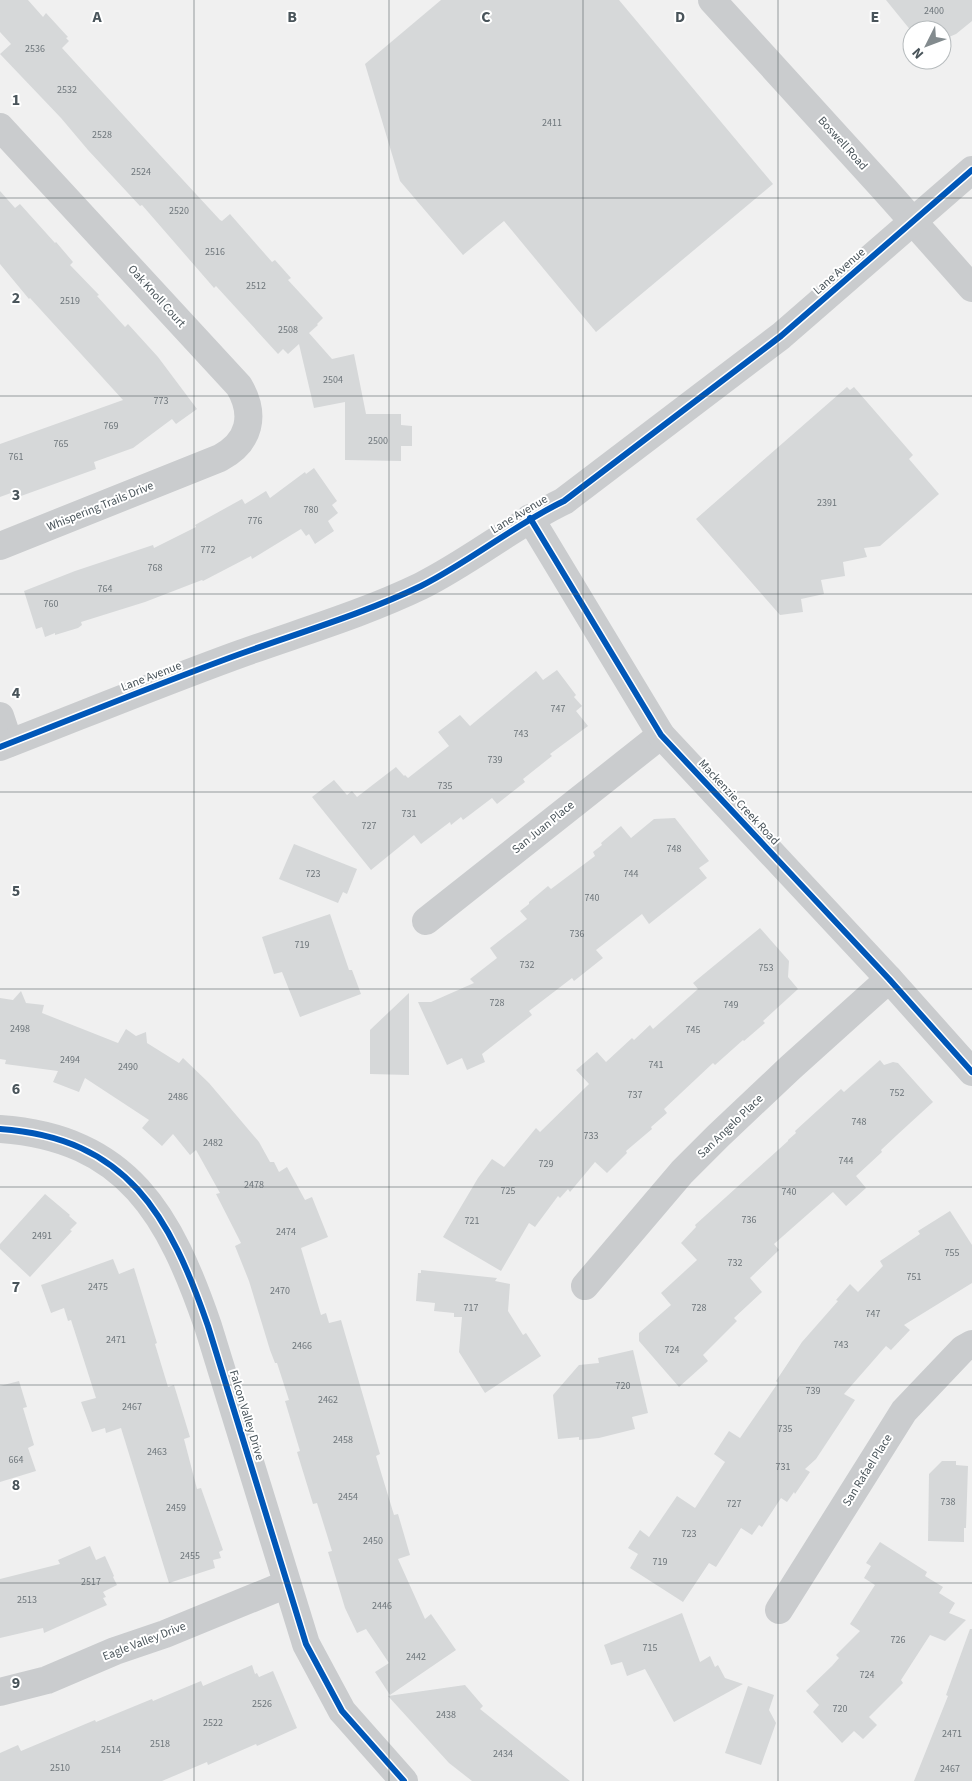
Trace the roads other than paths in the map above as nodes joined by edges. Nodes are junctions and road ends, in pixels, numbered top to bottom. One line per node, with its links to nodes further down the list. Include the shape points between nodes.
1 (712, 0): 4 (street, Boswell Road)
2 (0, 127): 6 (street, Oak Knoll Court, via 245,395 249,415 238,446 230,453)
3 (972, 170): 4 (street, Lane Avenue)
4 (913, 222): 5 (street, Boswell Road); 7 (street, Lane Avenue, via 781,336 564,501)
5 (972, 288)
6 (199, 466): 8 (street, Whispering Trails Drive)
7 (530, 518): 10 (street, Mackenzie Creek Road); 11 (street, Lane Avenue, via 422,585 349,617 239,655)
8 (0, 546)
9 (0, 716): 11 (street)
10 (661, 735): 12 (street, San Juan Place); 13 (street, Mackenzie Creek Road)
11 (5, 745)
12 (426, 921)
13 (889, 979): 14 (street, Mackenzie Creek Road); 16 (street, San Angelo Place, via 682,1172)
14 (972, 1072)
15 (0, 1129): 18 (street, Falcon Valley Drive, via 36,1133 84,1149 126,1178 160,1216 192,1279)
16 (585, 1286)
17 (972, 1344): 19 (street, San Rafael Place, via 963,1349 904,1411)
18 (287, 1584): 20 (street, Eagle Valley Drive, via 48,1680); 21 (street, Falcon Valley Drive, via 306,1644 342,1711)
19 (779, 1610)
20 (0, 1692)
21 (404, 1781)

